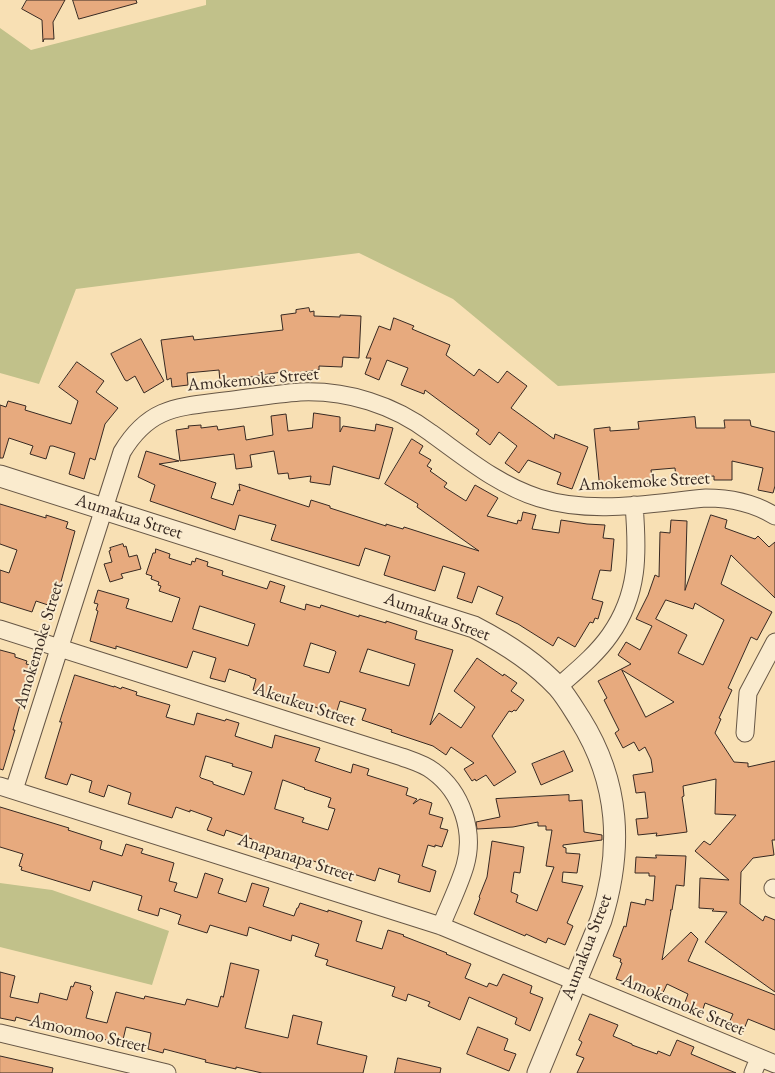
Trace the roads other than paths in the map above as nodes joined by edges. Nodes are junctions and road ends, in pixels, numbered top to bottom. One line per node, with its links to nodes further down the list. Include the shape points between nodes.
1 (0, 476): 3 (street, Aumakua Street)
2 (634, 505): 3 (street, Amokemoke Street, via 583,507 534,497 503,484 430,432 374,402 322,392 300,392 179,407 146,422 122,452); 4 (street, Amokemoke Street, via 720,498 751,505); 8 (street, via 636,564 626,604 610,635)
3 (103, 508): 7 (street, Amokemoke Street); 8 (street, Aumakua Street, via 474,627 517,651)
4 (775, 516)
5 (0, 629): 7 (street, Akeukeu Street)
6 (775, 642): 9 (street, via 748,693)
7 (59, 648): 10 (street, Amokemoke Street); 11 (street, Akeukeu Street, via 395,754 433,770 460,805 468,832 465,866)
8 (558, 687): 12 (street, Aumakua Street, via 587,730 597,751 609,788 615,834 608,897)
9 (744, 732)
10 (7, 788): 11 (street, Anapanapa Street)
11 (441, 926): 12 (street, Anapanapa Street)
12 (576, 982): 15 (street, Amokemoke Street); 17 (street, Aumakua Street)
13 (0, 1033): 16 (street, Amoomoo Street)
14 (775, 1064): 15 (street, Amokemoke Street)
15 (756, 1066)
16 (167, 1073)
17 (538, 1073)

